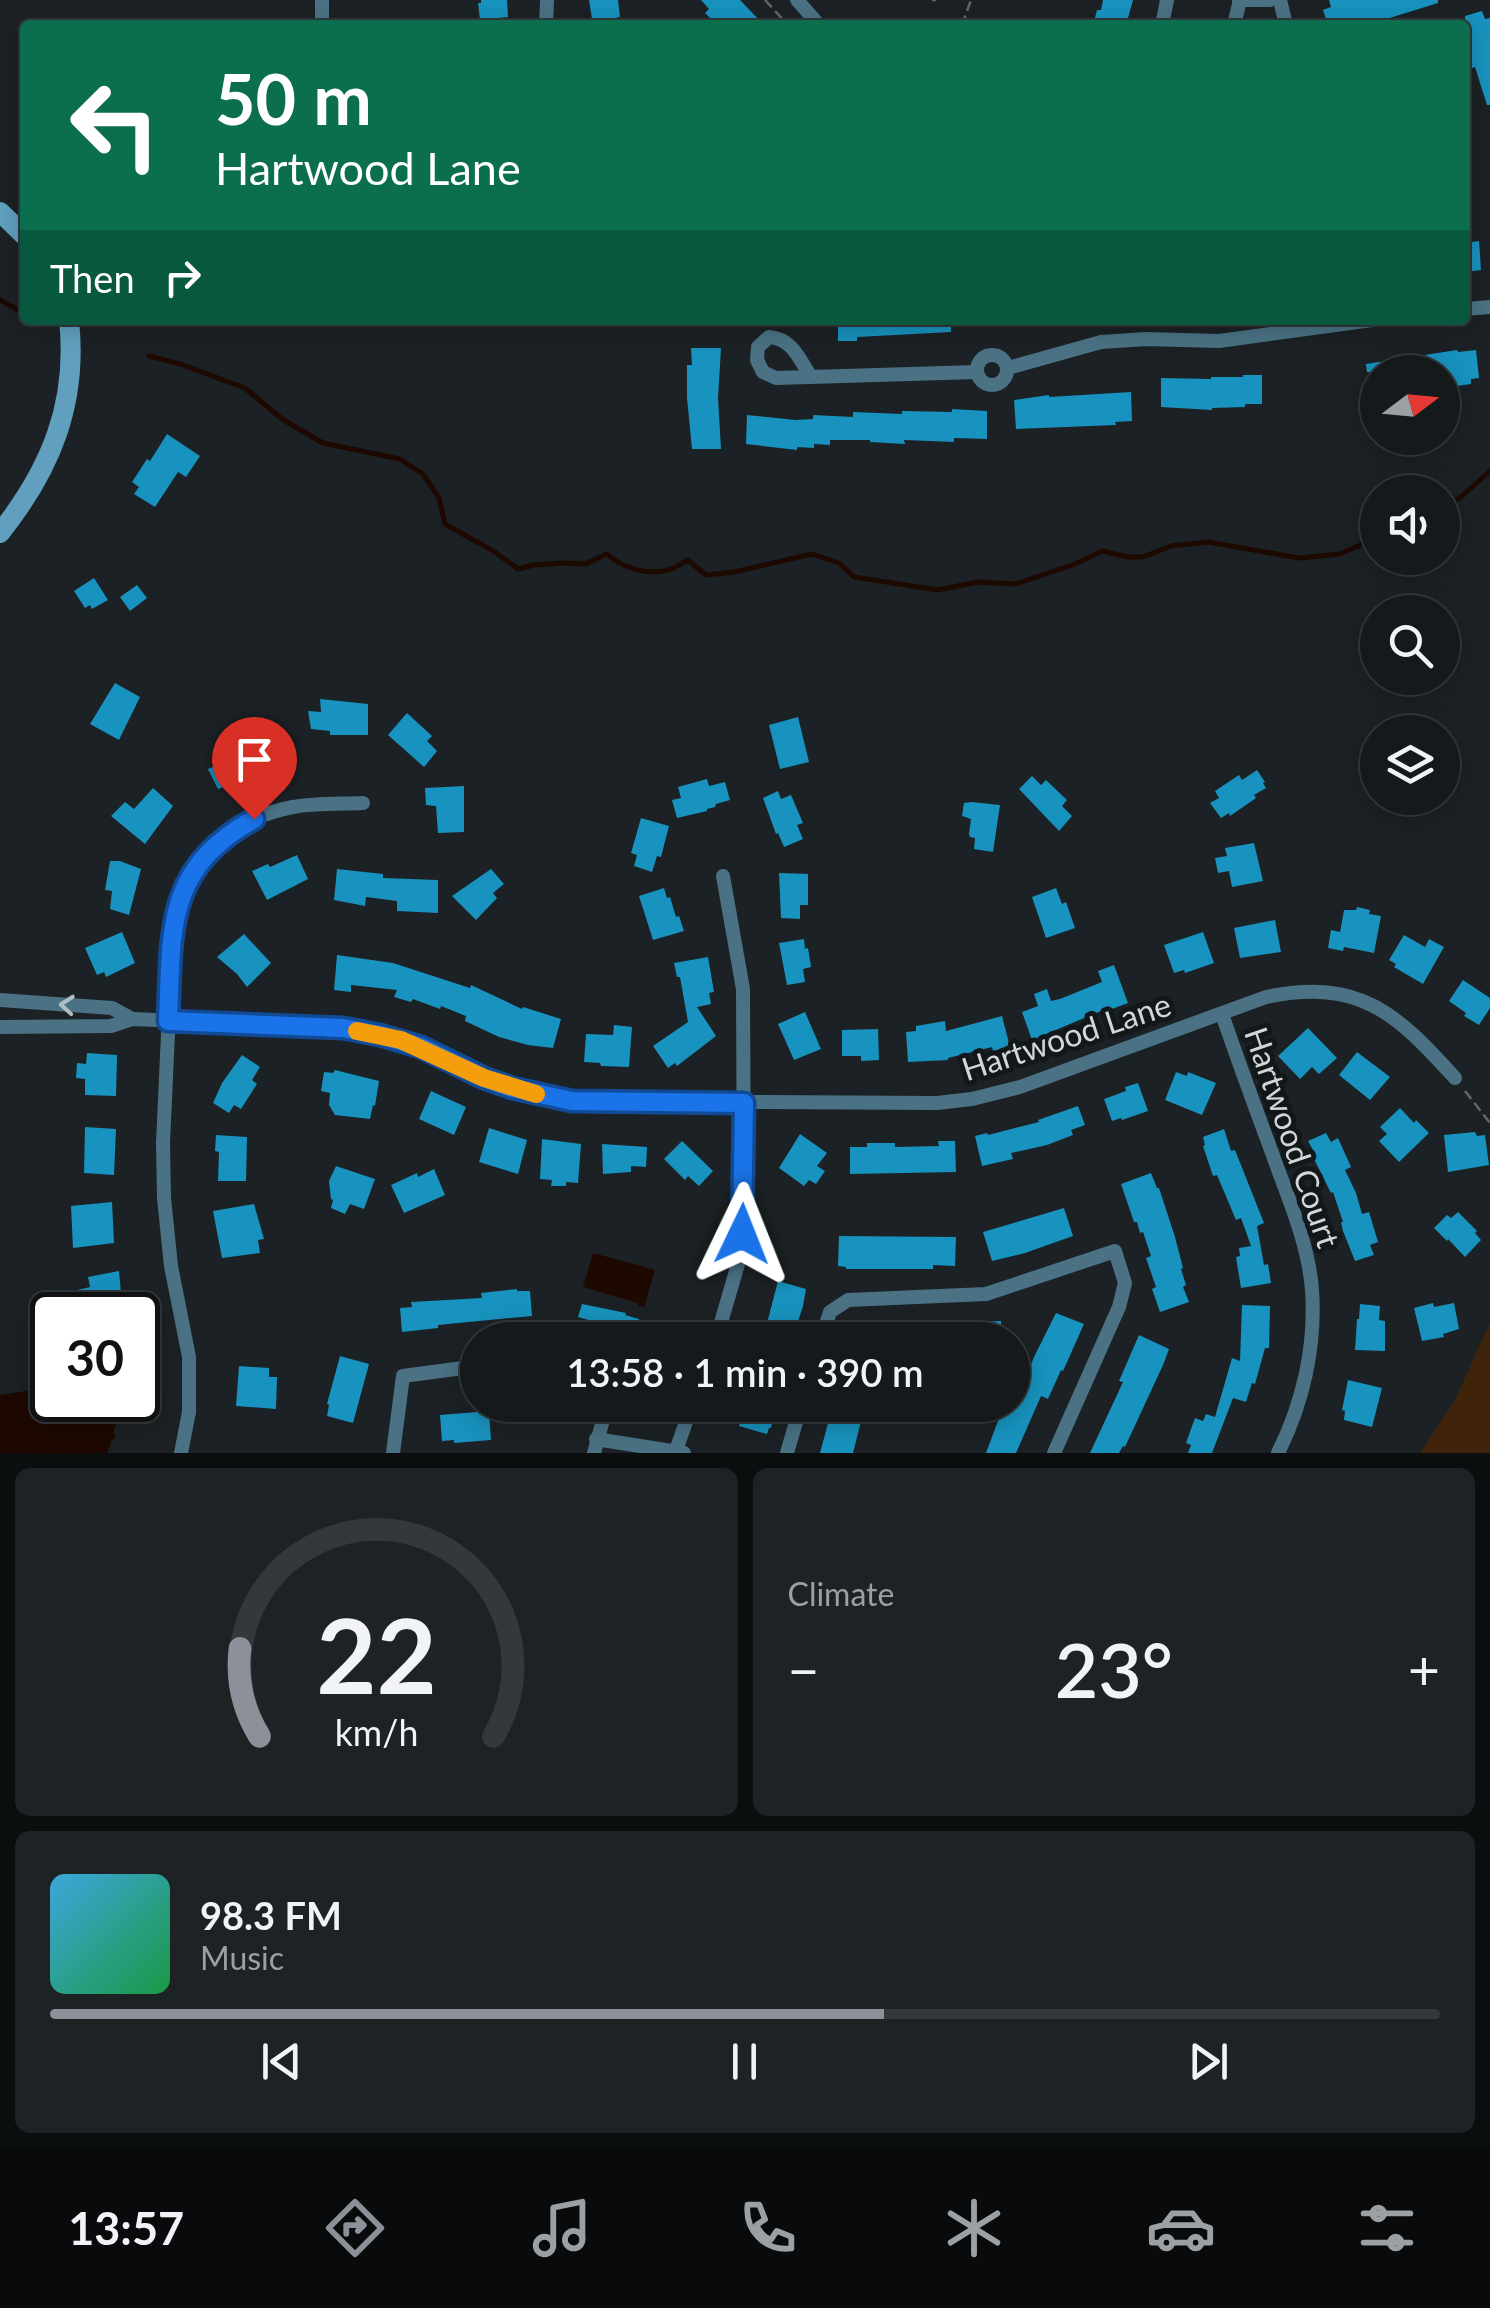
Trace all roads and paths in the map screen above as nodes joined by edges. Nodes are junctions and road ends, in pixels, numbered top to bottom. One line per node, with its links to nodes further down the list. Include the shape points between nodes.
1 (765, 0): 5 (path)
2 (797, 0): 6 (street)
3 (1240, 0): 4 (street)
4 (1270, 0)
5 (783, 20)
6 (815, 20)
7 (0, 212): 8 (main road)
8 (20, 231)
9 (69, 325): 14 (main road, via 69,384 56,439 36,483)
10 (1317, 325): 11 (street, via 1219,341 1101,342)
11 (1008, 368): 12 (street, via 994,385); 12 (street, via 990,354)
12 (978, 372): 13 (street)
13 (811, 377)
14 (0, 534)
15 (363, 804): 20 (street, via 271,812 236,829 208,854 187,883 172,925)
16 (723, 876): 23 (street, via 744,989)
17 (0, 1000): 19 (street, Hartwood Lane, one-way to 17, via 112,1008)
18 (1222, 1014): 22 (street, Hartwood Lane, via 1304,991 1356,998 1404,1025); 23 (street, Hartwood Lane, via 1020,1088 972,1099); 36 (street, Hartwood Court, via 1298,1225 1312,1289 1304,1384)
19 (132, 1019): 20 (street, Hartwood Lane); 21 (street, Hartwood Lane, via 111,1026)
20 (168, 1021): 23 (street, Hartwood Lane, via 380,1035 555,1099); 32 (street, via 164,1198 190,1386)
21 (0, 1028)
22 (1455, 1078): 24 (path)
23 (744, 1103): 25 (street, via 742,1234)
24 (1490, 1123)
25 (722, 1322)
26 (827, 1322): 35 (street, via 848,1300 986,1294 1116,1251 1124,1282 1119,1306)
27 (460, 1368): 33 (street, via 404,1376)
28 (687, 1422): 31 (street)
29 (797, 1422): 34 (street)
30 (595, 1446): 31 (street)
31 (678, 1452)
32 (181, 1453)
33 (392, 1453)
34 (787, 1453)
35 (1054, 1453)
36 (1278, 1453)

